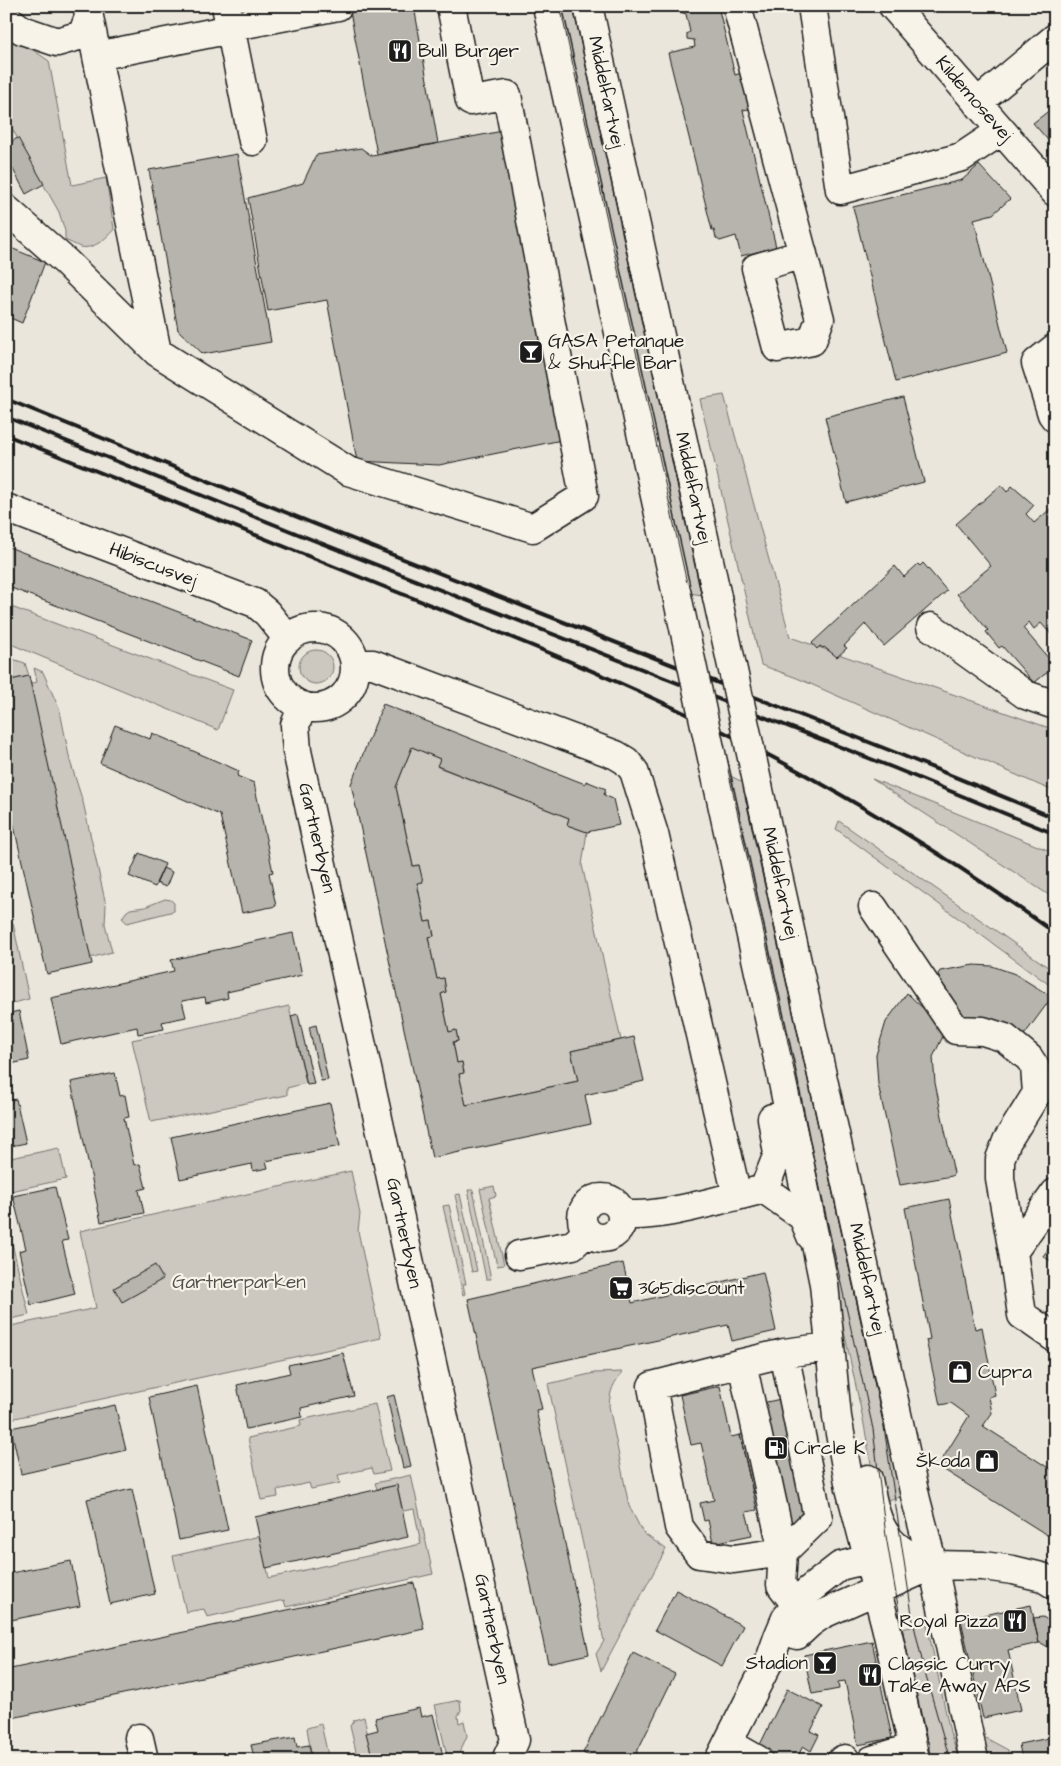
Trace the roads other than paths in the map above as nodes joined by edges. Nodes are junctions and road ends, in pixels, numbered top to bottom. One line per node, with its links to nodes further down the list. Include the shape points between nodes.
1 (338, 6): 10 (street)
2 (451, 6): 20 (street, via 470,101 507,95 584,496 533,528 348,471)
3 (547, 6): 29 (street, Middelfartvej, bridge)
4 (588, 6): 43 (street, Middelfartvej, bridge, via 916,1500)
5 (737, 6): 18 (street)
6 (812, 6): 14 (street, via 840,190 962,157)
7 (893, 6): 13 (street, Kildemosevej)
8 (88, 12): 9 (street, via 82,34 57,42 22,30); 12 (street)
9 (6, 18)
10 (229, 21): 12 (street); 15 (street)
11 (1055, 38): 13 (street)
12 (97, 56): 20 (street)
13 (977, 103): 14 (street, Kildemosevej)
14 (1001, 131): 16 (street, Kildemosevej)
15 (253, 141)
16 (1055, 192)
17 (6, 209): 20 (street, via 66,262)
18 (803, 254)
19 (1055, 348): 21 (street, via 1036,363)
20 (157, 352)
21 (1055, 418)
22 (6, 508): 24 (street, Hibiscusvej, via 255,603)
23 (931, 627): 26 (street, via 1026,695)
24 (288, 639): 25 (street, via 304,630 318,628 332,632 351,651); 27 (street, via 276,658 275,672 287,696)
25 (355, 664): 27 (street, via 354,678 338,701 326,707); 32 (street, via 373,664 616,755 634,770 654,834)
26 (1055, 705)
27 (303, 706): 49 (street, Gartnerbyen, via 295,725 297,751 516,1740)
28 (873, 907): 34 (street, via 956,1030 983,1031 1005,1038 1035,1067 1037,1093 1007,1141 1000,1159 1000,1179)
29 (754, 948): 30 (street, via 764,1067 778,1154); 33 (street, Middelfartvej)
30 (764, 1189): 32 (street); 33 (street, via 803,1217)
31 (1055, 1193): 34 (street)
32 (737, 1196): 35 (street, via 664,1212 623,1214 620,1227 610,1237 597,1238 587,1232 573,1245)
33 (816, 1246): 36 (street, Middelfartvej)
34 (1014, 1252): 37 (street, via 1022,1315)
35 (519, 1255)
36 (824, 1284): 38 (street, Middelfartvej); 43 (street, via 879,1523 886,1536 902,1550)
37 (1055, 1338)
38 (829, 1347): 39 (street); 42 (street, Middelfartvej, via 850,1488)
39 (784, 1353): 40 (street); 41 (street, via 818,1518)
40 (742, 1363): 41 (street); 41 (street, via 652,1386 679,1527 699,1554 734,1559)
41 (782, 1552): 46 (street, via 781,1585)
42 (868, 1559): 43 (street); 45 (street, Middelfartvej); 46 (street, via 840,1566 808,1591)
43 (933, 1565): 44 (street, via 1013,1570 1042,1577); 45 (street); 52 (street, Middelfartvej)
44 (1055, 1585)
45 (876, 1591): 46 (street, via 823,1614); 48 (street, Middelfartvej)
46 (803, 1614): 47 (street, via 786,1618 771,1657)
47 (723, 1752): 50 (street)
48 (915, 1753): 51 (street)
49 (506, 1760)
50 (758, 1760)
51 (872, 1760)
52 (974, 1760)

